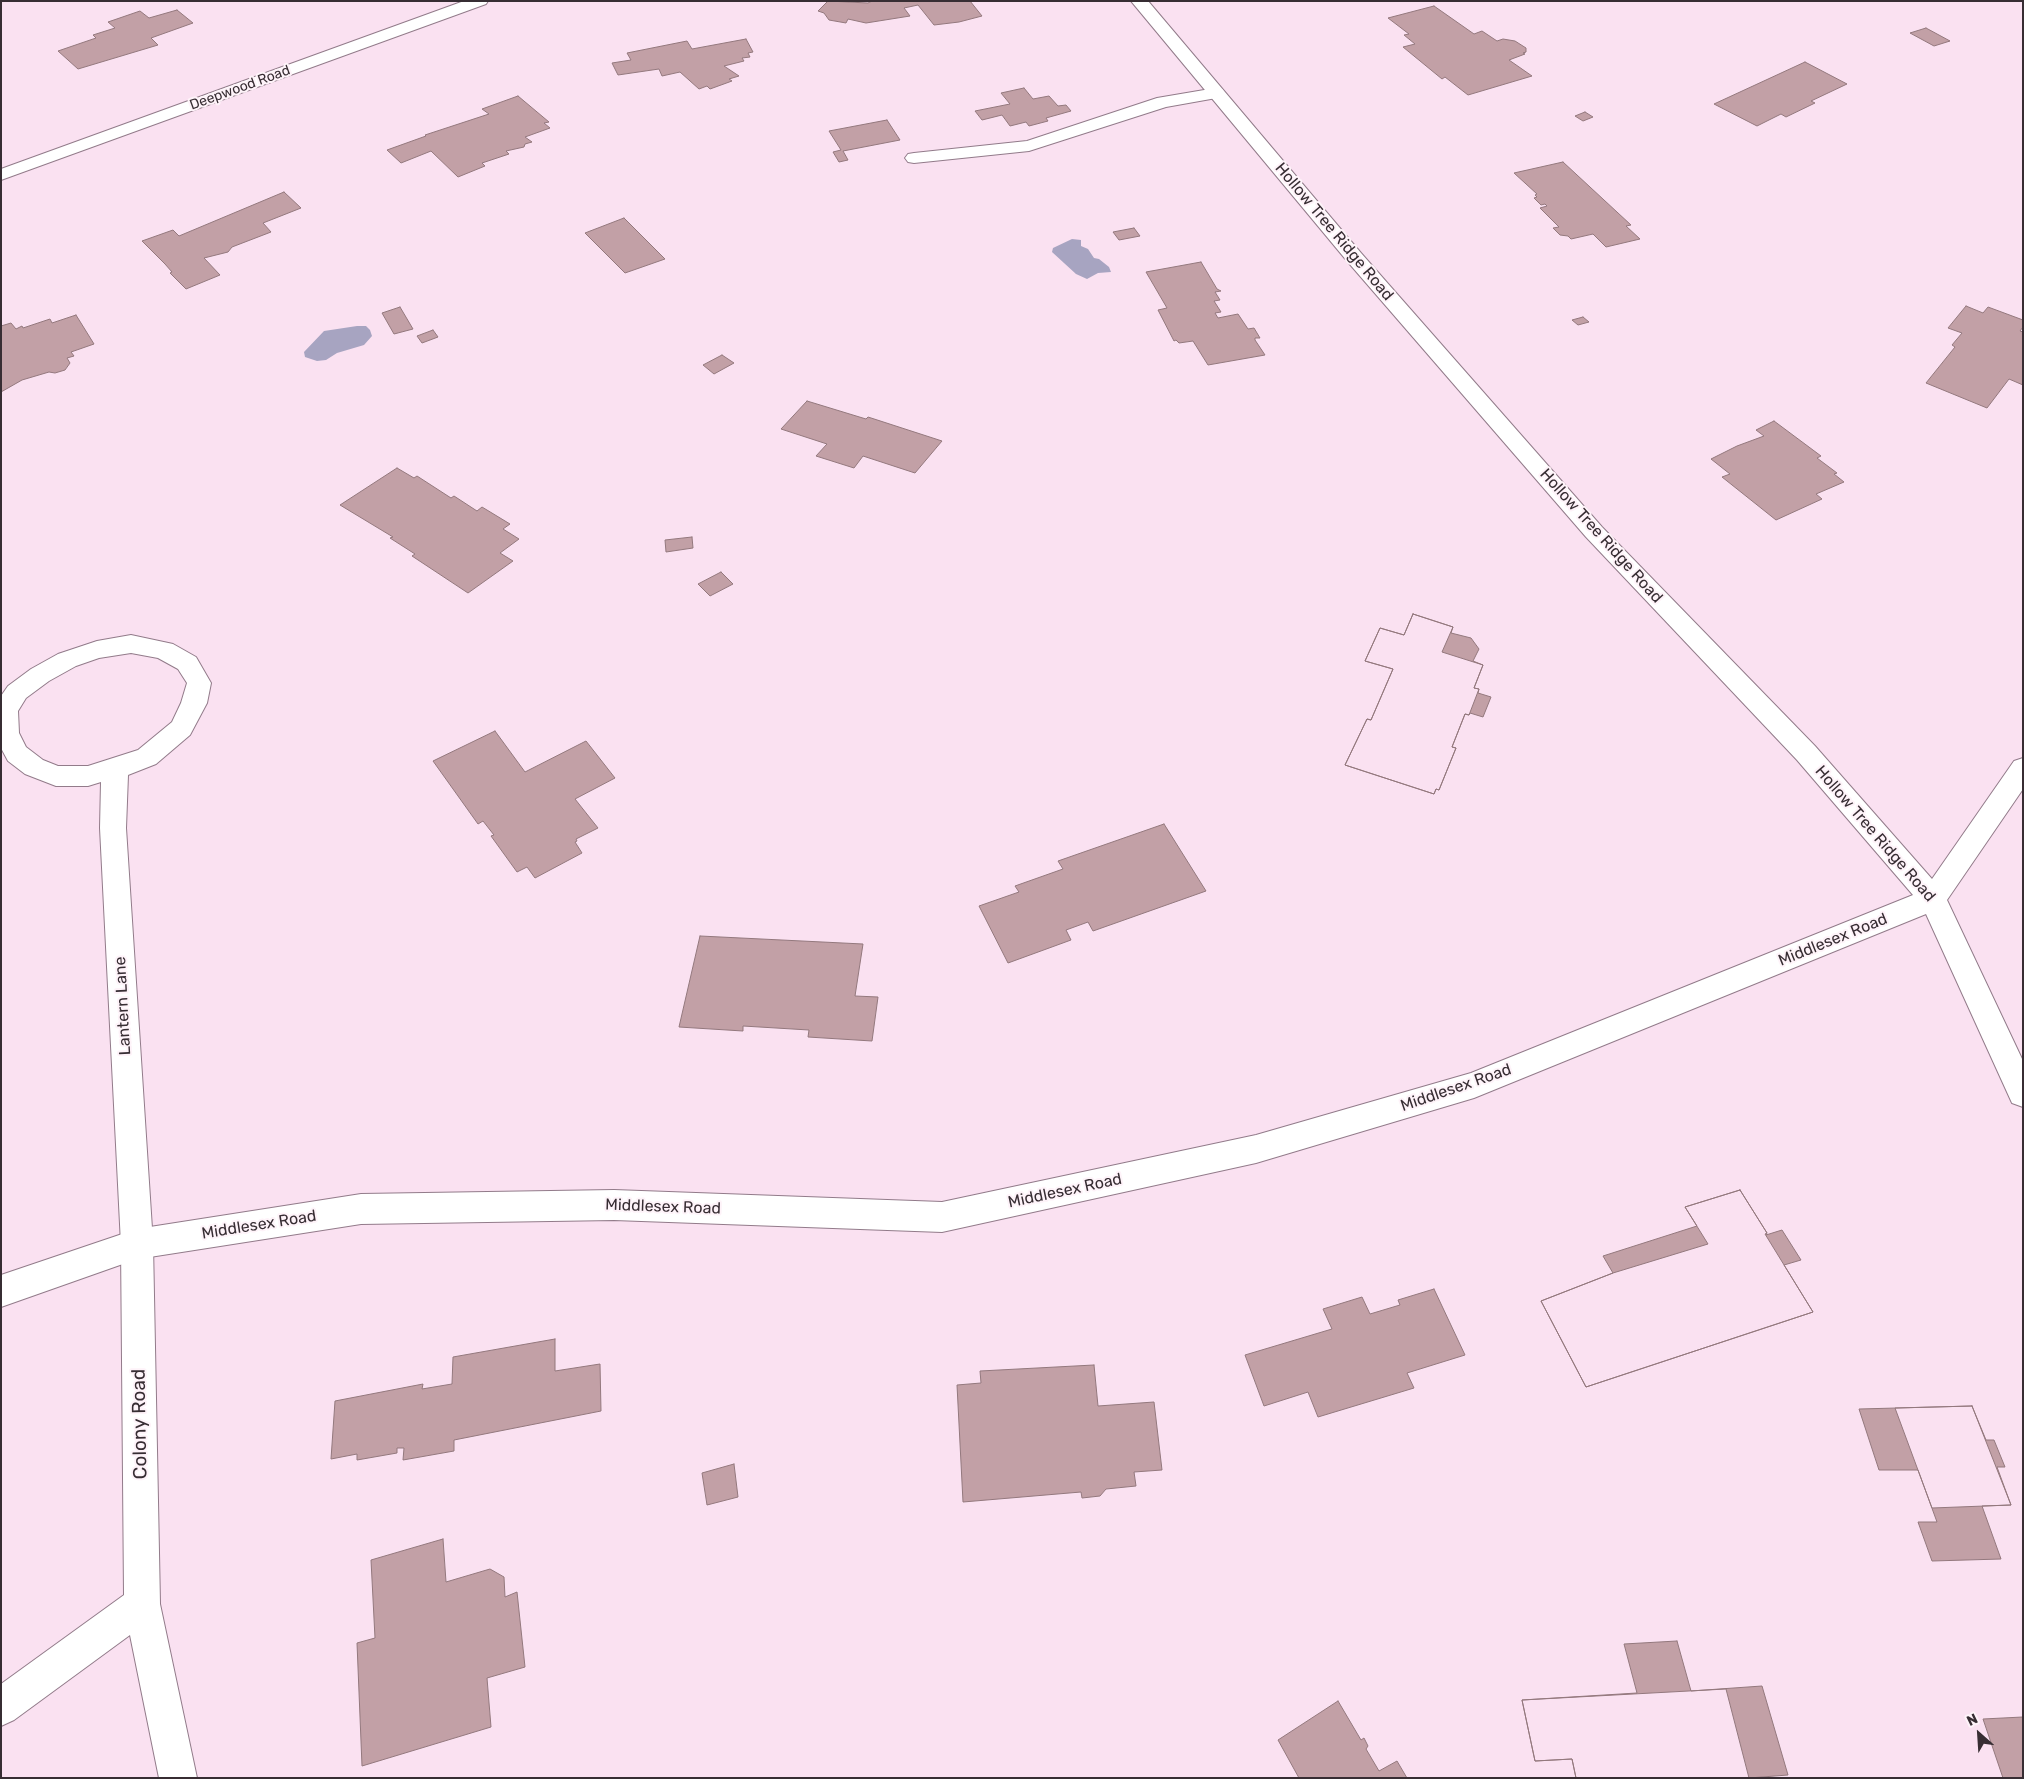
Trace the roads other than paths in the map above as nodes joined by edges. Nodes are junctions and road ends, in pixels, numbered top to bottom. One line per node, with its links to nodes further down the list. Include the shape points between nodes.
1 (480, 1): 5 (street, Deepwood Road)
2 (1139, 1): 3 (street, Hollow Tree Ridge Road)
3 (1216, 93): 4 (street, via 1163,102 1029,146); 8 (street, Hollow Tree Ridge Road, via 1594,532 1806,754)
4 (914, 158)
5 (1, 175)
6 (2023, 768): 8 (street)
7 (115, 769): 7 (street, via 88,776 56,776 34,767 17,754 6,733 5,710 17,692 67,660 131,644 164,650 187,663 199,682 194,703 181,728 165,742 147,757); 10 (street, Lantern Lane, via 113,828)
8 (1933, 899): 9 (street, Hollow Tree Ridge Road); 10 (street, Middlesex Road, via 1474,1085 1256,1149 942,1217 614,1205 361,1210)
9 (2023, 1094)
10 (137, 1244): 11 (street, Middlesex Road); 12 (street, Colony Road)
11 (1, 1291)
12 (142, 1604): 13 (street); 14 (street, Colony Road)
13 (1, 1707)
14 (178, 1778)

